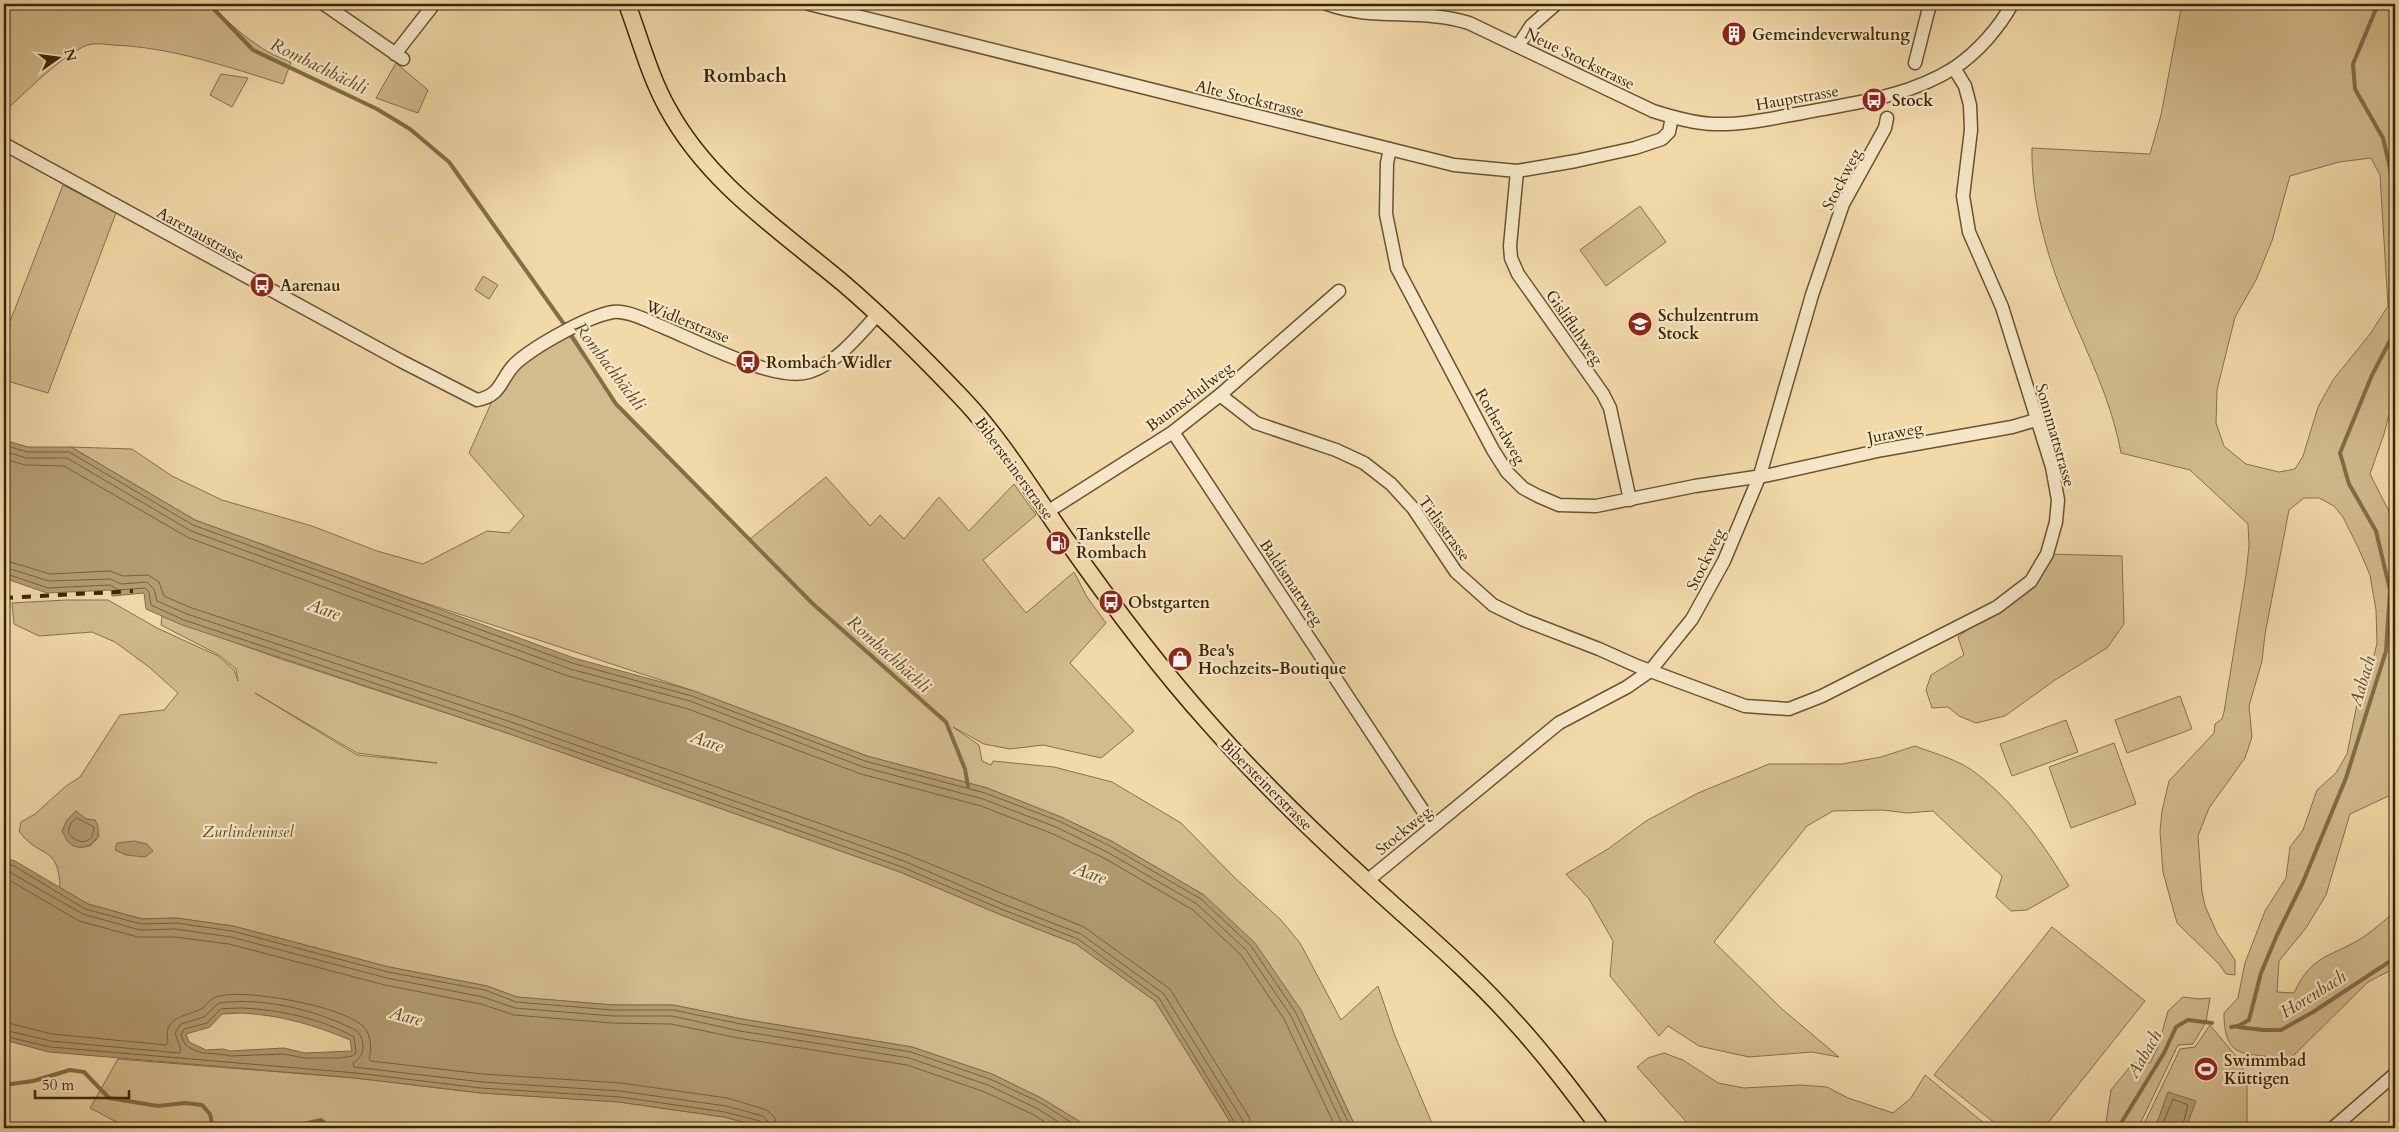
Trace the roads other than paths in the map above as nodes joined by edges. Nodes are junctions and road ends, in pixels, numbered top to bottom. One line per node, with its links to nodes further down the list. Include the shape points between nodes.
1 (324, 4): 2 (street, via 399,56)
2 (434, 4)
3 (627, 4): 18 (main road, Bibersteinerstrasse, via 668,110 702,159 740,198)
4 (808, 4): 15 (street, Alte Stockstrasse)
5 (1327, 4): 9 (street, Neue Stockstrasse, via 1359,12 1447,16)
6 (1556, 4): 9 (street, via 1531,26)
7 (1930, 4): 10 (street)
8 (2012, 4): 11 (street, Hauptstrasse, via 1982,44)
9 (1518, 46): 12 (street, Neue Stockstrasse, via 1653,111)
10 (1915, 63)
11 (1954, 68): 12 (street, Hauptstrasse, via 1913,88 1874,100 1762,120 1715,124); 21 (street, Sonnmattstrasse, via 1970,105 1971,130 1963,196 1969,232 2002,307)
12 (1672, 117): 16 (street, Alte Stockstrasse, via 1669,132 1662,140 1576,161)
13 (1887, 118): 23 (street, Stockweg, via 1886,128 1840,212 1812,295)
14 (4, 144): 19 (street, Aarenaustrasse, via 472,399 488,398 517,362)
15 (1390, 149): 16 (street, Alte Stockstrasse, via 1454,165); 24 (street, Rotherdweg, via 1386,214 1396,268 1507,472 1523,488 1559,504 1596,506)
16 (1516, 171): 24 (street, Gislifluhweg, via 1511,258 1518,274 1610,408)
17 (1339, 291): 20 (street, Baumschulweg)
18 (878, 314): 19 (street, Widlerstrasse, via 831,361 809,372 792,375 771,371 661,326 615,312 600,315); 25 (main road, Bibersteinerstrasse, via 966,402)
19 (558, 337)
20 (1220, 395): 22 (street, Baumschulweg); 26 (street, Titlisstrasse, via 1256,423 1364,463 1391,484 1413,508 1456,572 1493,605)
21 (2036, 420): 23 (street, Juraweg); 26 (street, Sonnmattstrasse, via 2052,467 2058,500 2056,522 2047,554 2031,580 1997,607 1822,696 1789,709 1745,706)
22 (1173, 432): 25 (street, Baumschulweg); 27 (street, Baldismattweg)
23 (1760, 476): 24 (street, Rotherdweg); 26 (street, Stockweg, via 1712,585 1692,619)
24 (1630, 500)
25 (1047, 512): 28 (main road, Bibersteinerstrasse, via 1152,656 1209,723 1266,786)
26 (1650, 671): 27 (street, Stockweg, via 1627,688 1558,723)
27 (1434, 826): 28 (street, Stockweg)
28 (1366, 881): 30 (main road, Bibersteinerstrasse, via 1445,951 1515,1021)
29 (2395, 1074): 31 (street)
30 (1600, 1128)
31 (2333, 1128)

